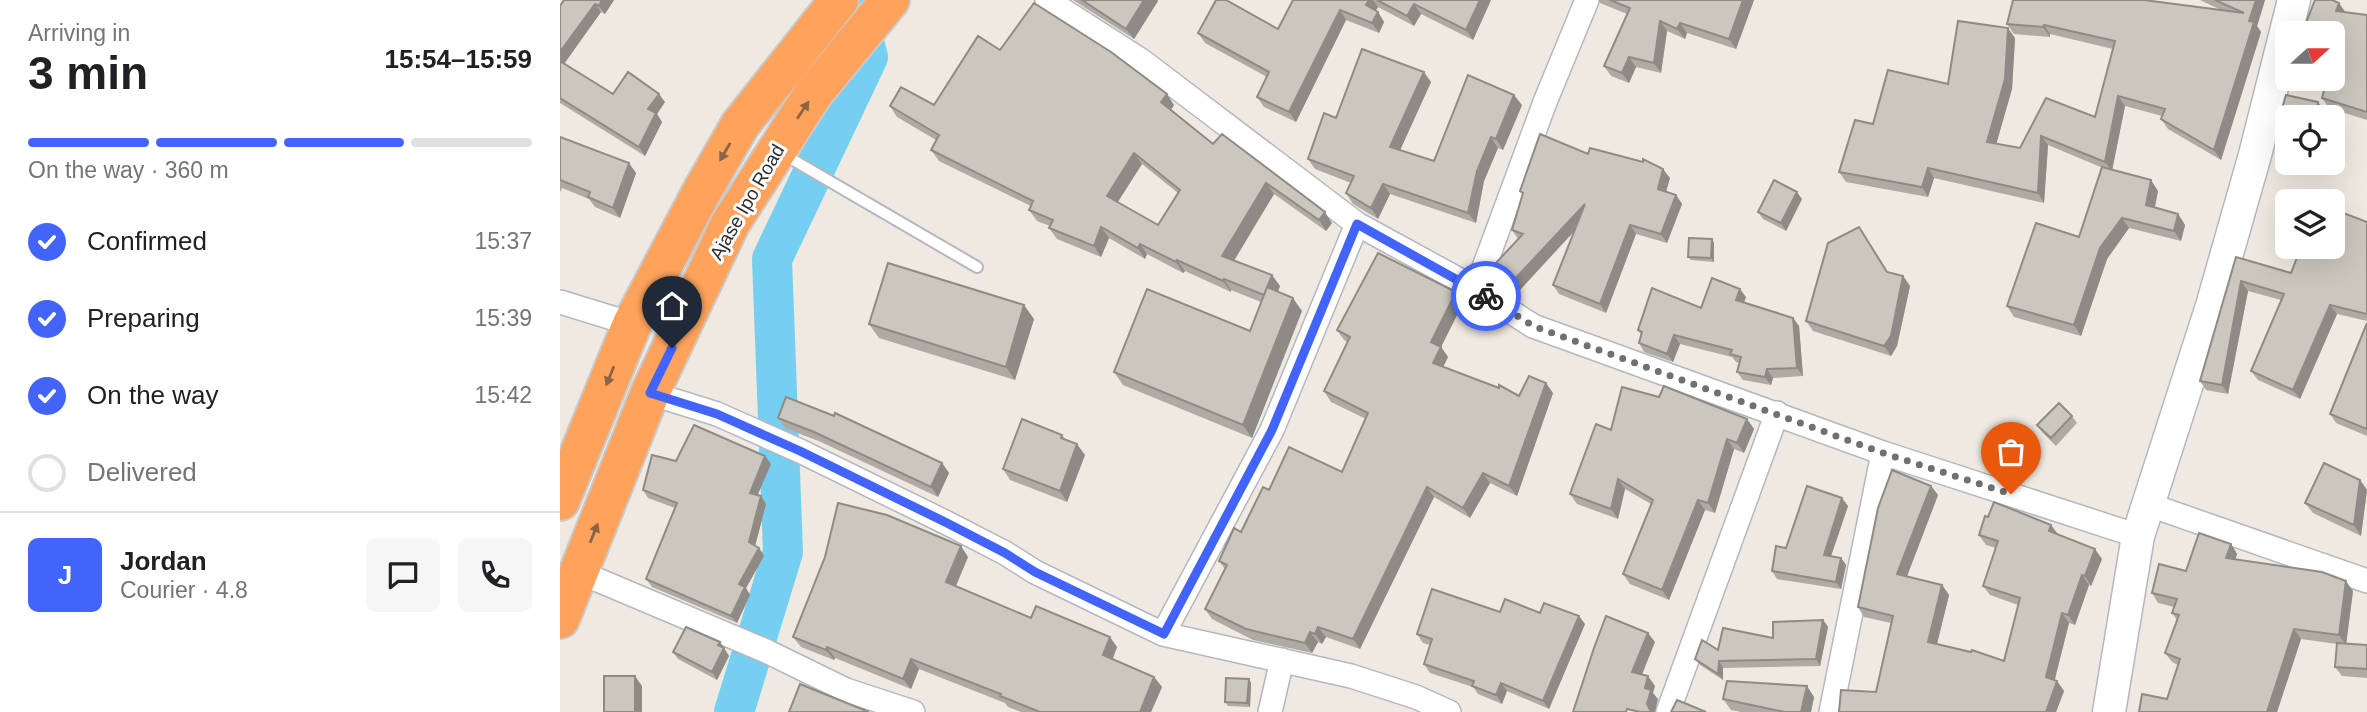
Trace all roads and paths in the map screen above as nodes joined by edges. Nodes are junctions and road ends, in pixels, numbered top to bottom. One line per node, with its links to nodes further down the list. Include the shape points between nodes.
1 (890, 0): 6 (highway, Ajase Ipo Road, one-way to 1, via 813,94)
2 (1047, 0): 7 (street, via 1142,61)
3 (1587, 0): 9 (street)
4 (2294, 0): 16 (street, via 2212,306)
5 (824, 8): 11 (highway, one-way to 11, via 740,125)
6 (781, 153): 8 (lane); 12 (highway, Ajase Ipo Road, via 730,224)
7 (1357, 224): 9 (street); 21 (street, via 1272,430)
8 (977, 267)
9 (1476, 289): 13 (street, via 1533,326)
10 (560, 302): 11 (street)
11 (632, 324): 15 (highway, one-way to 15)
12 (650, 393): 18 (highway, Ajase Ipo Road, one-way to 12); 21 (street, via 717,414 800,451)
13 (1777, 413): 14 (street); 27 (street)
14 (1883, 453): 17 (street); 28 (street)
15 (560, 501)
16 (2147, 504): 17 (street); 19 (street)
17 (2138, 536): 29 (street)
18 (579, 572): 20 (highway, Ajase Ipo Road); 24 (street, via 846,690)
19 (2367, 582)
20 (560, 619)
21 (1164, 634): 22 (street)
22 (1282, 660): 23 (street, via 1351,676); 25 (street)
23 (1413, 705): 26 (street)
24 (913, 712)
25 (1270, 712)
26 (1450, 712)
27 (1668, 712)
28 (1831, 712)
29 (2109, 712)

